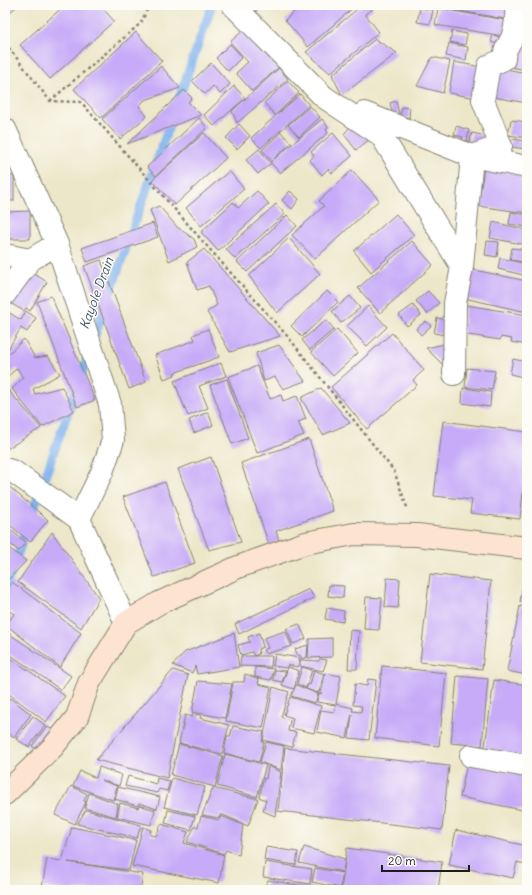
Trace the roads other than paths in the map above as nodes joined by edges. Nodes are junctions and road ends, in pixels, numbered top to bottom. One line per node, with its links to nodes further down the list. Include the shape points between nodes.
1 (233, 5): 3 (street)
2 (515, 5): 5 (street, via 517,10 513,36 504,51 504,59 488,66 483,100 501,146)
3 (324, 97): 5 (street); 10 (street, via 381,135)
4 (5, 129): 7 (street)
5 (472, 156): 6 (street); 10 (street)
6 (527, 167)
7 (57, 244): 9 (street); 14 (street, via 111,411 113,440 102,472)
8 (5, 255): 9 (street)
9 (30, 260): 11 (street)
10 (462, 267): 12 (street, via 455,303)
11 (5, 294)
12 (454, 374)
13 (5, 469): 14 (street, via 14,472)
14 (79, 519): 16 (street)
15 (527, 548): 16 (street, via 417,535 354,534 306,544 238,567 159,603)
16 (126, 623): 19 (street, via 89,683 77,717 53,747)
17 (471, 756): 18 (street)
18 (527, 766)
19 (5, 794)

